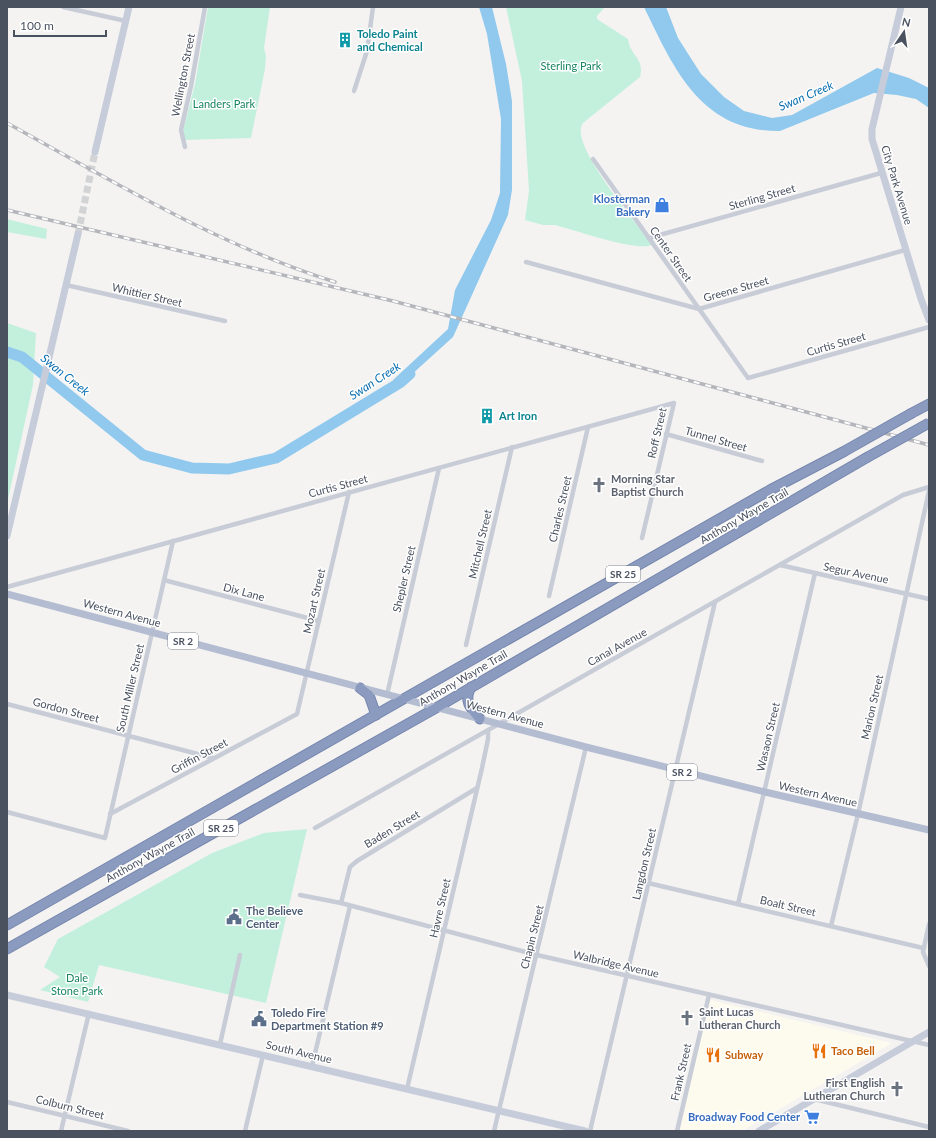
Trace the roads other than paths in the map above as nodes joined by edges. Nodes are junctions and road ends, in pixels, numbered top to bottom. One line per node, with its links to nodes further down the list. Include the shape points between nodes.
1 (63, 7): 6 (street)
2 (129, 7): 6 (street)
3 (205, 7): 8 (street, Wellington Street, via 181,130)
4 (373, 7): 7 (street, via 367,51)
5 (902, 7): 11 (street, City Park Avenue, via 872,139)
6 (126, 21): 9 (street)
7 (354, 91)
8 (185, 147)
9 (95, 152)
10 (593, 160): 13 (street, Center Street)
11 (881, 172): 13 (street, Sterling Street); 14 (street, City Park Avenue)
12 (78, 234): 16 (street)
13 (649, 238): 17 (street, Center Street)
14 (905, 250): 17 (street, Greene Street); 18 (street, City Park Avenue)
15 (526, 262): 17 (street, Greene Street)
16 (66, 285): 19 (street, Whittier Street); 33 (street)
17 (699, 309): 21 (street, Center Street)
18 (929, 320)
19 (225, 321)
20 (929, 328): 21 (street, Curtis Street)
21 (748, 378)
22 (674, 403): 25 (street, Curtis Street); 26 (street, Roff Street)
23 (929, 404): 52 (highway, Anthony Wayne Trail / SR 25, bridge, via 770,490)
24 (929, 423): 49 (highway, Anthony Wayne Trail / SR 25, bridge)
25 (588, 426): 27 (street, Curtis Street); 42 (street, Charles Street)
26 (666, 434): 28 (street, Tunnel Street); 34 (street, Roff Street)
27 (512, 447): 29 (street, Curtis Street); 47 (street, Mitchell Street)
28 (762, 461)
29 (439, 468): 32 (street, Curtis Street); 51 (street, Shepler Street)
30 (929, 487): 36 (street, Canal Avenue, via 902,495)
31 (929, 491): 41 (street, Marion Street)
32 (349, 492): 35 (street, Curtis Street); 45 (street, Mozart Street)
33 (7, 536)
34 (642, 538)
35 (173, 541): 38 (street, South Miller Street); 39 (street, Curtis Street)
36 (780, 565): 37 (street, Segur Avenue); 44 (street, Canal Avenue)
37 (815, 573): 41 (street, Segur Avenue); 65 (street, Wasaon Street)
38 (164, 580): 45 (street, Dix Lane); 46 (street, South Miller Street)
39 (7, 587)
40 (7, 594): 46 (main road, Western Avenue / SR 2)
41 (907, 594): 43 (street, Segur Avenue); 68 (street, Marion Street)
42 (549, 596)
43 (929, 599)
44 (715, 602): 58 (street, Canal Avenue); 63 (street, Langdon Street)
45 (319, 621): 48 (street, Mozart Street)
46 (152, 632): 48 (main road, Western Avenue / SR 2); 60 (street, South Miller Street)
47 (466, 646)
48 (306, 674): 50 (main road, Western Avenue / SR 2); 55 (street, Mozart Street)
49 (471, 687): 54 (highway, Anthony Wayne Trail / SR 25); 57 (highway, via 466,700)
50 (360, 688): 51 (main road, Western Avenue / SR 2); 56 (highway, via 369,695)
51 (387, 695): 52 (main road, Western Avenue / SR 2)
52 (404, 699): 54 (main road, Western Avenue / SR 2); 56 (highway, Anthony Wayne Trail / SR 25)
53 (7, 704): 60 (street, Gordon Street)
54 (436, 708): 57 (main road, Western Avenue / SR 2); 81 (highway, Anthony Wayne Trail / SR 25)
55 (297, 714): 62 (street, Griffin Street)
56 (376, 715): 77 (highway, Anthony Wayne Trail / SR 25)
57 (480, 719): 58 (main road, Western Avenue / SR 2)
58 (499, 724): 59 (street, Canal Avenue); 61 (main road, Western Avenue / SR 2)
59 (488, 731): 64 (street, Havre Street); 69 (street, Canal Avenue)
60 (128, 736): 62 (street, Gordon Street); 67 (street, South Miller Street)
61 (586, 747): 63 (main road, Western Avenue / SR 2); 83 (street, Chapin Street)
62 (213, 758): 67 (street, Griffin Street)
63 (675, 770): 65 (main road, Western Avenue / SR 2); 71 (street, Langdon Street)
64 (477, 788): 73 (street, Baden Street, via 357,861 350,867); 79 (street, Havre Street)
65 (765, 792): 68 (main road, Western Avenue / SR 2); 74 (street, Wasaon Street)
66 (7, 812): 67 (street, South Miller Street, via 105,838)
67 (110, 814)
68 (858, 814): 70 (main road, Western Avenue / SR 2); 78 (street, Marion Street)
69 (315, 828)
70 (929, 830)
71 (648, 883): 74 (street, Boalt Street); 85 (street, Langdon Street)
72 (300, 895): 73 (street, Walbridge Avenue)
73 (341, 903): 75 (street, Walbridge Avenue)
74 (738, 904): 78 (street, Boalt Street)
75 (350, 906): 79 (street, Walbridge Avenue); 94 (street)
76 (929, 924): 80 (street)
77 (9, 925)
78 (831, 926): 80 (street, Boalt Street)
79 (444, 930): 83 (street, Walbridge Avenue); 95 (street, Havre Street)
80 (924, 948): 84 (street, via 924,956)
81 (7, 949)
82 (240, 955): 91 (street)
83 (537, 955): 85 (street, Walbridge Avenue); 98 (street, Chapin Street)
84 (929, 966)
85 (627, 976): 87 (street, Walbridge Avenue); 106 (street, Langdon Street)
86 (7, 995): 88 (street, South Avenue)
87 (709, 995): 90 (street, Walbridge Avenue); 107 (street, Frank Street)
88 (89, 1013): 91 (street, South Avenue); 99 (street)
89 (929, 1032): 90 (street)
90 (913, 1042): 92 (street, Walbridge Avenue); 96 (street)
91 (220, 1044): 93 (street, South Avenue)
92 (929, 1045)
93 (263, 1055): 94 (street, South Avenue); 103 (street)
94 (312, 1066): 95 (street, South Avenue)
95 (407, 1089): 98 (street, South Avenue)
96 (814, 1099): 100 (street); 108 (street)
97 (7, 1102): 99 (street, Colburn Street)
98 (499, 1110): 104 (street, Chapin Street); 105 (street, South Avenue)
99 (65, 1115): 101 (street); 102 (street, Colburn Street)
100 (929, 1127)
101 (61, 1131)
102 (128, 1131)
103 (245, 1131)
104 (494, 1131)
105 (586, 1131)
106 (590, 1131)
107 (677, 1131)
108 (759, 1131)

